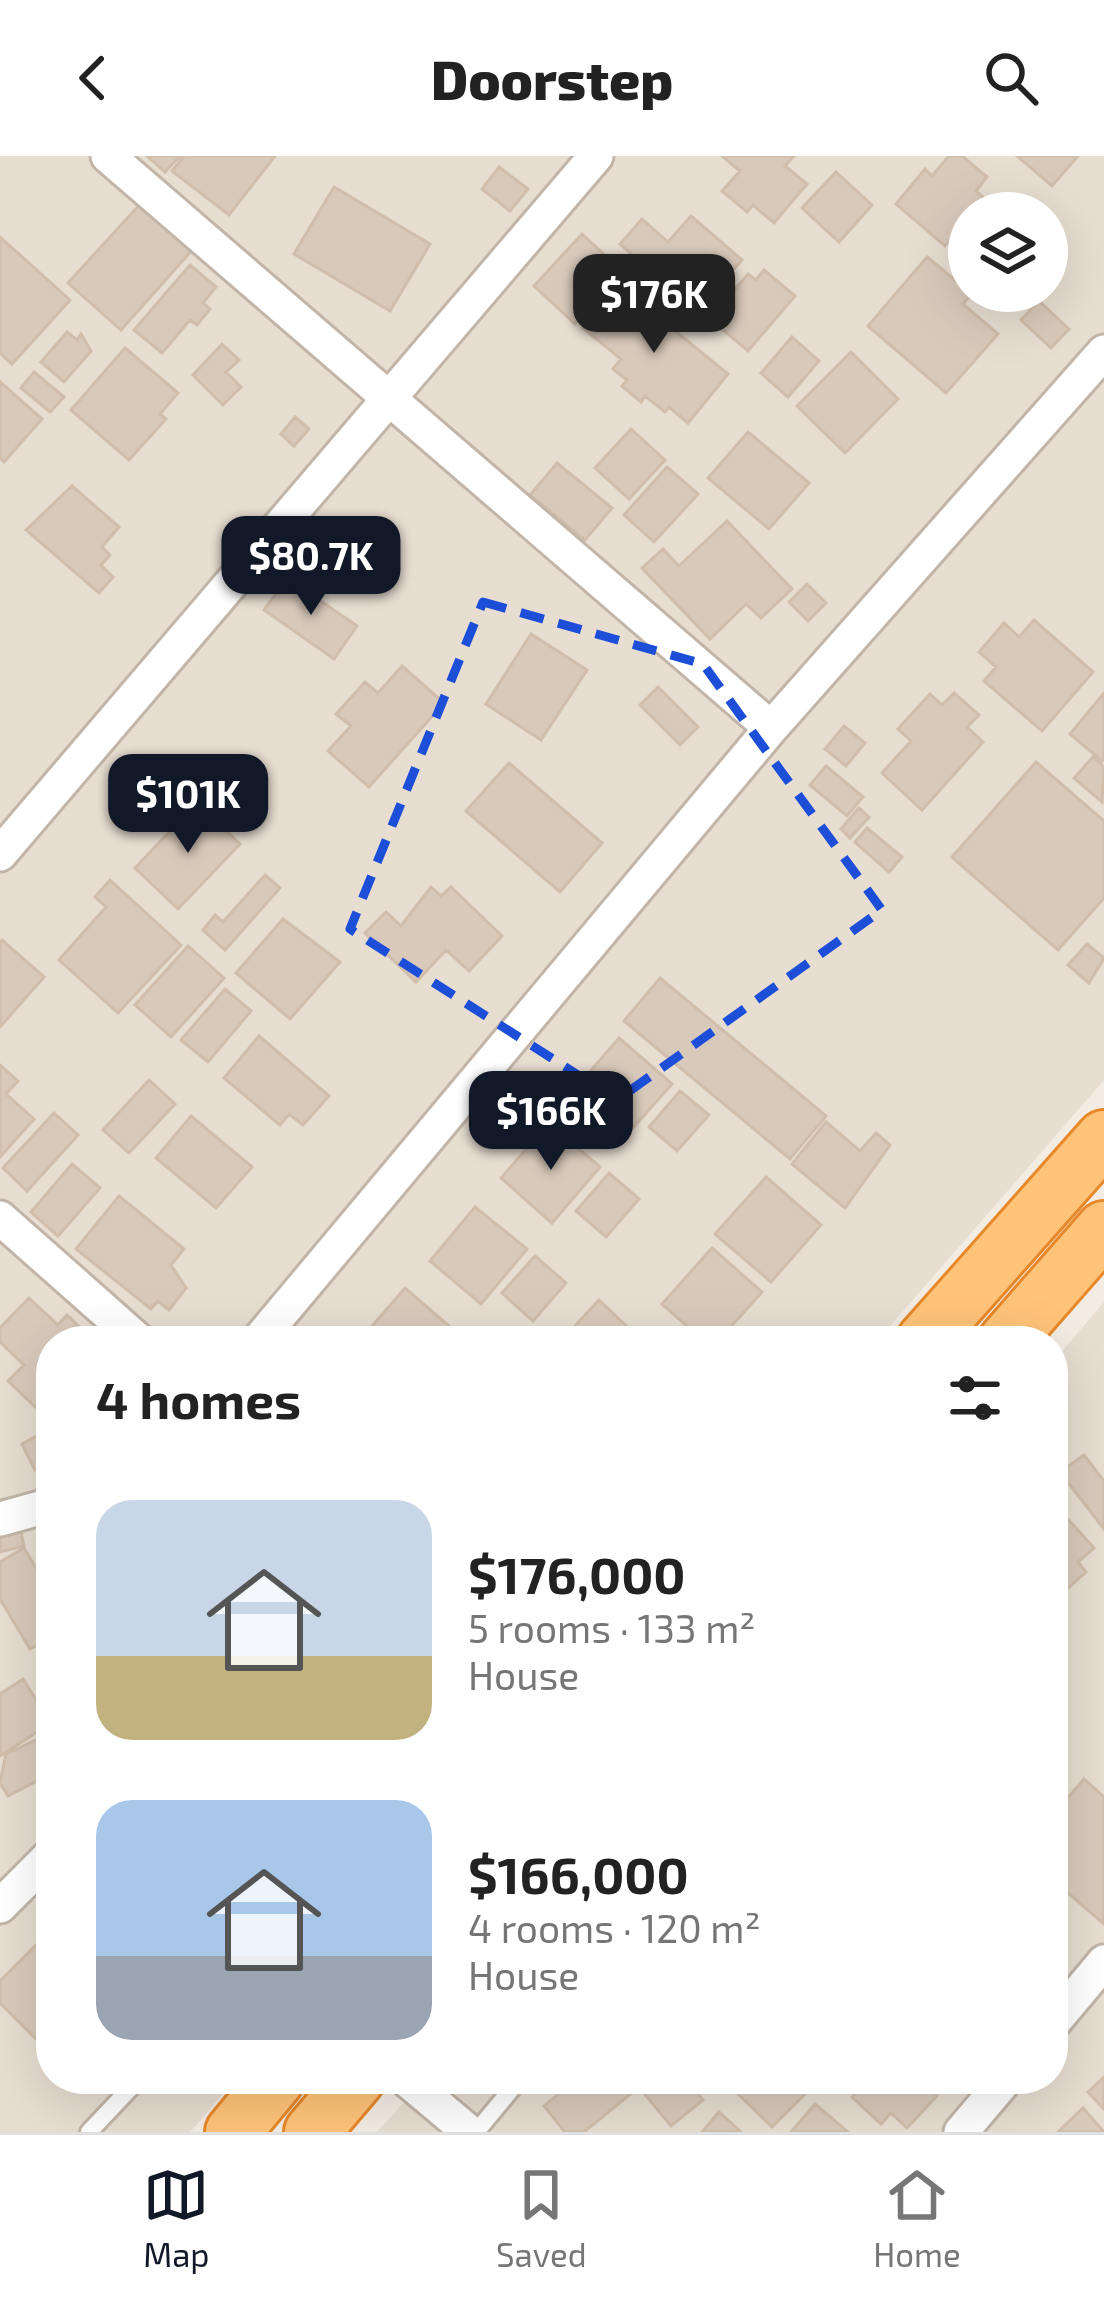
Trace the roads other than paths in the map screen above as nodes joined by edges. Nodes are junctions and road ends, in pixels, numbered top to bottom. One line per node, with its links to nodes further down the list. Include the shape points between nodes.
1 (108, 156): 4 (street)
2 (596, 156): 4 (street)
3 (1104, 352): 5 (street)
4 (389, 395): 5 (street); 6 (street)
5 (771, 728): 11 (street)
6 (0, 854)
7 (1104, 1138): 12 (highway)
8 (0, 1219): 10 (street)
9 (1104, 1229): 13 (highway)
10 (123, 1326)
11 (271, 1326)
12 (937, 1326)
13 (1019, 1326)
14 (36, 1509): 15 (street)
15 (0, 1519)
16 (36, 1870): 17 (street)
17 (0, 1906)
18 (1104, 1962): 19 (street)
19 (1068, 2005)
20 (125, 2094): 27 (lane)
21 (263, 2094): 28 (highway)
22 (344, 2094): 29 (highway)
23 (422, 2094): 26 (street)
24 (502, 2094): 26 (lane)
25 (993, 2094): 30 (street)
26 (460, 2129)
27 (89, 2132)
28 (233, 2132)
29 (312, 2132)
30 (961, 2132)

